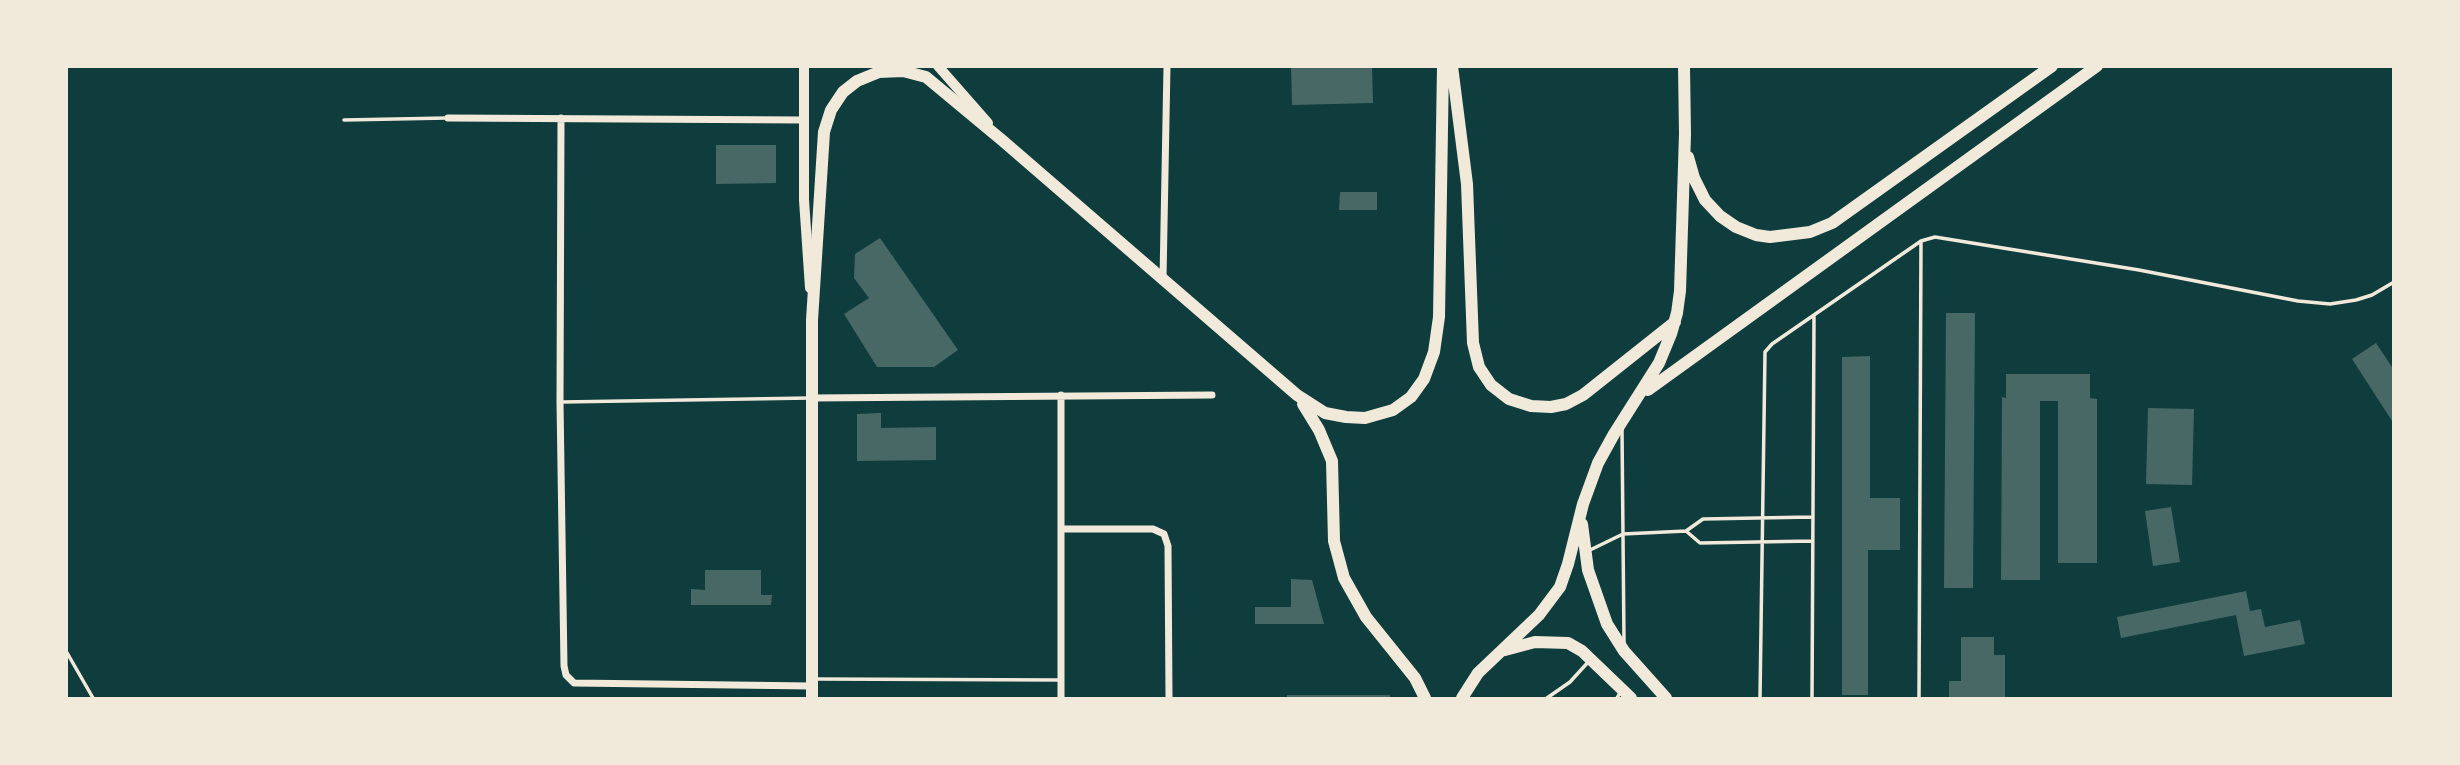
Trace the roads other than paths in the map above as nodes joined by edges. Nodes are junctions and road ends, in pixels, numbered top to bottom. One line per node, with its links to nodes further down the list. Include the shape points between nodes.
1 (804, 66): 12 (main road)
2 (939, 66): 14 (main road)
3 (1167, 66): 16 (street)
4 (1443, 66): 23 (main road, via 1439,317 1429,370 1405,402 1373,417 1332,415)
5 (1452, 66): 20 (main road, via 1467,184 1473,343 1479,368 1491,386 1509,399 1531,406 1566,404)
6 (1684, 66): 13 (main road)
7 (2052, 66): 13 (main road, via 1832,223 1810,232 1786,236 1749,233 1715,211 1694,178)
8 (2096, 66): 26 (main road, via 1658,380)
9 (447, 118): 10 (street); 11 (lane)
10 (561, 118): 12 (street); 25 (street)
11 (344, 120)
12 (803, 120): 19 (main road)
13 (1685, 134): 20 (main road)
14 (1003, 141): 16 (main road); 19 (main road, via 936,83 912,72 879,72 858,80 837,98 828,116 822,152)
15 (1922, 240): 17 (lane, via 1935,237 2330,304 2372,295); 18 (lane); 54 (lane)
16 (1163, 280): 23 (main road)
17 (2393, 282)
18 (1814, 317): 29 (lane); 30 (lane, via 1765,352)
19 (812, 320): 24 (main road)
20 (1675, 322): 26 (main road, via 1659,363)
21 (1061, 396): 22 (street); 24 (street); 31 (street)
22 (1212, 396)
23 (1297, 396): 48 (main road, via 1329,451 1334,541 1344,578 1366,617 1415,678)
24 (812, 398): 25 (lane); 43 (main road)
25 (560, 402): 43 (street, via 566,675 574,682)
26 (1630, 408): 27 (main road)
27 (1622, 420): 28 (main road, via 1605,448); 33 (lane)
28 (1583, 504): 36 (main road); 37 (main road)
29 (1812, 517): 30 (lane); 34 (lane)
30 (1762, 518): 32 (lane, via 1703,519); 35 (lane)
31 (1061, 529): 42 (street); 47 (street, via 1153,529 1164,534 1168,546)
32 (1686, 531): 33 (lane); 35 (lane, via 1700,543)
33 (1623, 534): 36 (lane); 39 (lane)
34 (1812, 541): 35 (lane); 53 (lane)
35 (1762, 542): 52 (lane)
36 (1585, 552): 37 (lane); 39 (main road, via 1599,606)
37 (1568, 564): 40 (main road, via 1548,605)
38 (66, 651): 45 (lane)
39 (1624, 651): 51 (main road)
40 (1498, 653): 41 (main road, via 1526,643 1552,641 1574,646); 49 (main road)
41 (1591, 659): 44 (main road); 50 (lane)
42 (1061, 680): 43 (lane); 46 (street)
43 (812, 688)
44 (1623, 695)
45 (93, 698)
46 (1061, 698)
47 (1169, 698)
48 (1425, 698)
49 (1462, 698)
50 (1547, 698)
51 (1665, 698)
52 (1760, 698)
53 (1812, 698)
54 (1919, 698)

